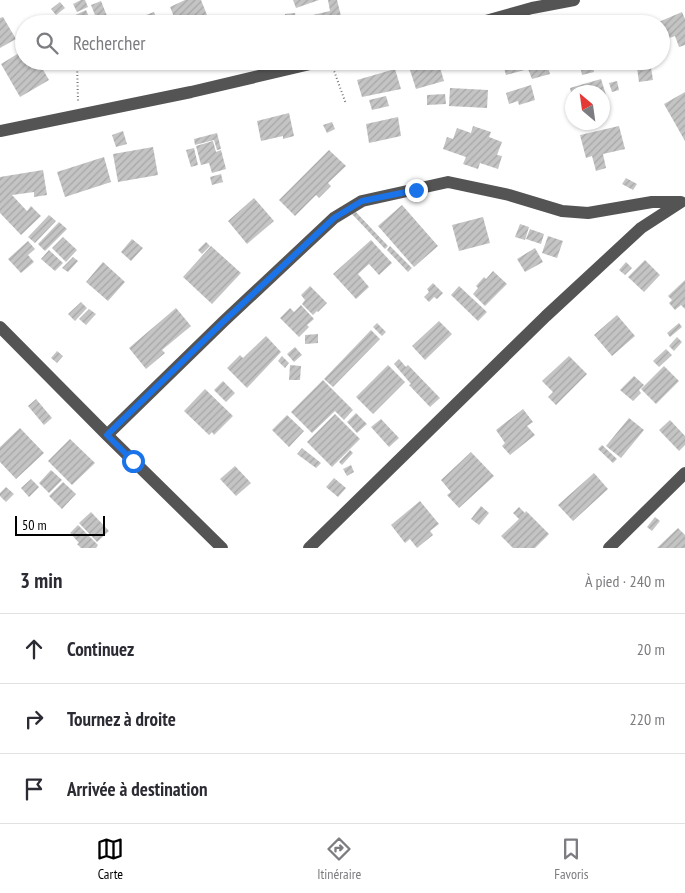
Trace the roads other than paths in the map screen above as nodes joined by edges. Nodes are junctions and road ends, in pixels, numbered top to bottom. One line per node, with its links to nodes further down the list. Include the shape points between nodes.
1 (574, 0): 2 (street)
2 (507, 15)
3 (285, 70): 4 (street)
4 (0, 131)
5 (683, 201): 7 (street, via 652,202 588,213 562,211 448,182 362,201 334,218); 10 (street, via 641,228 546,316)
6 (0, 327): 7 (street)
7 (107, 435): 9 (street)
8 (685, 473): 11 (street)
9 (222, 548)
10 (309, 548)
11 (609, 548)

